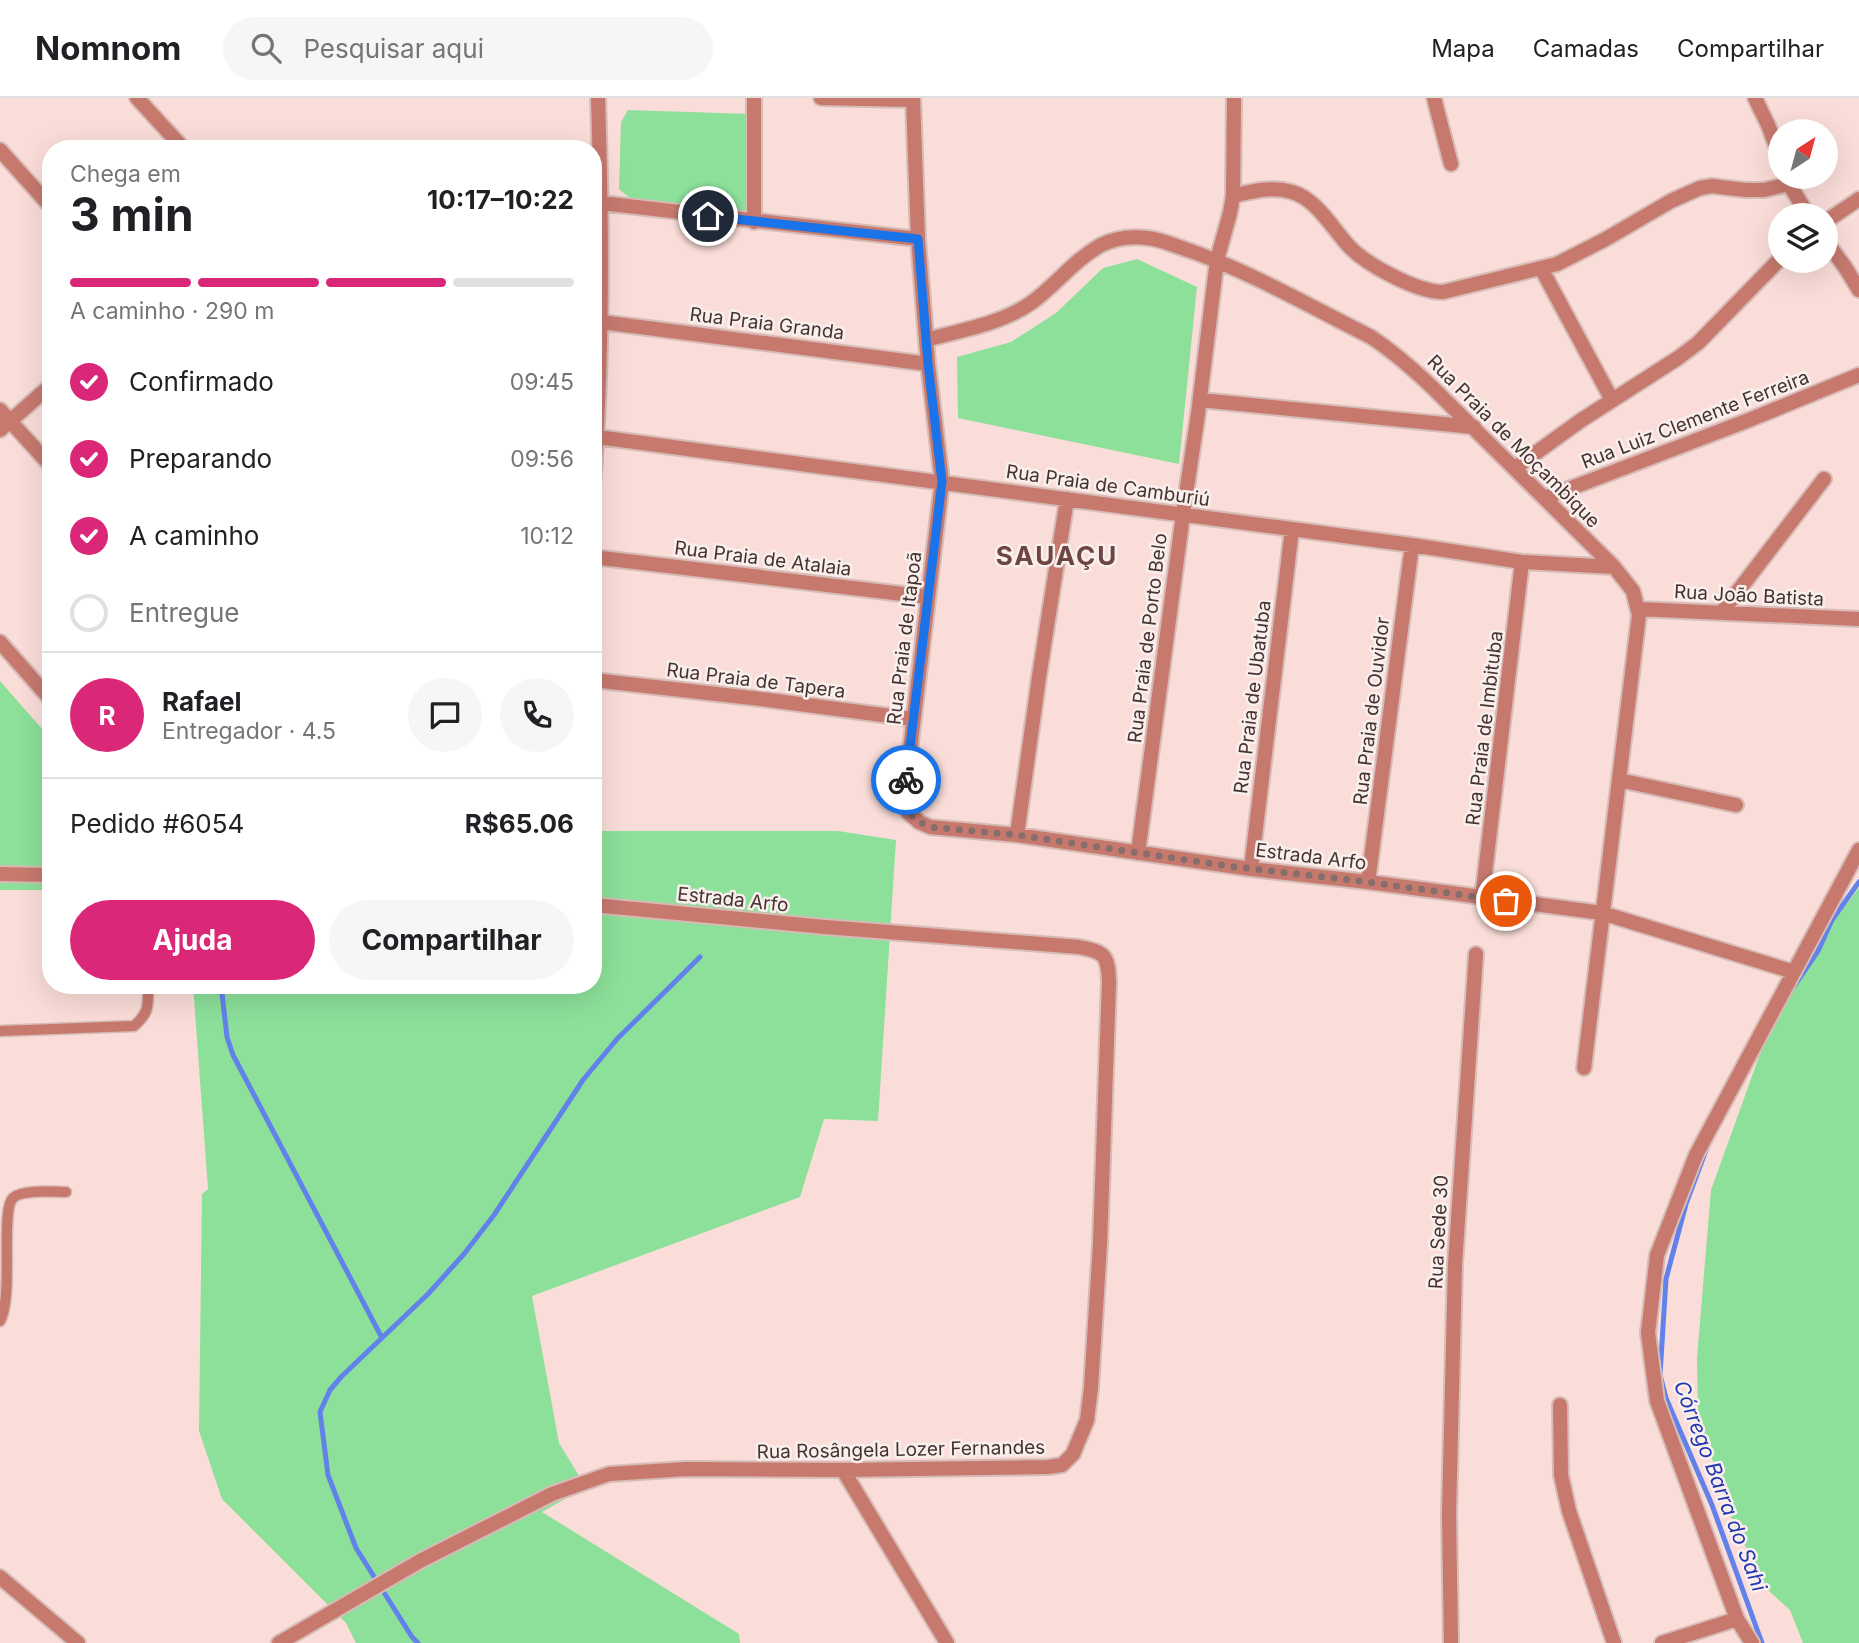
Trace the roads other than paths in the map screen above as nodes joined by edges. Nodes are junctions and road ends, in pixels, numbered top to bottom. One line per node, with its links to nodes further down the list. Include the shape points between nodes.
1 (137, 98): 10 (street)
2 (598, 98): 11 (street)
3 (754, 98): 20 (street)
4 (821, 98): 8 (street)
5 (1234, 98): 15 (street, Rua Praia de Porto Belo)
6 (1433, 98): 13 (street)
7 (1755, 98): 9 (street)
8 (913, 99): 21 (street, Rua Praia de Itapoã)
9 (1768, 125)
10 (176, 140)
11 (599, 140)
12 (0, 150): 16 (street)
13 (1451, 164)
14 (1768, 188): 24 (street, via 1700,188 1571,257)
15 (1233, 196): 23 (street, Rua Praia de Porto Belo); 24 (street, via 1267,189 1296,192 1312,202 1364,260 1425,290 1443,292)
16 (42, 197)
17 (1859, 199): 19 (street)
18 (602, 203): 20 (street)
19 (1838, 213)
20 (754, 222): 21 (street)
21 (918, 239): 28 (street, Rua Praia de Itapoã)
22 (1838, 258): 26 (street)
23 (1217, 260): 28 (street, Rua Praia de Moçambique, via 1150,238 1114,240 1090,253 1020,310); 32 (street, Rua Praia de Porto Belo); 35 (street, Rua Praia de Moçambique, via 1378,341)
24 (1541, 268): 33 (street)
25 (1768, 271): 33 (street, via 1699,343)
26 (1859, 290)
27 (602, 322): 29 (street, Rua Praia Granda)
28 (926, 340): 29 (street, Rua Praia de Itapoã)
29 (928, 364): 40 (street, Rua Praia de Itapoã)
30 (1859, 375): 41 (street, Rua Luiz Clemente Ferreira)
31 (42, 393): 34 (street)
32 (1200, 400): 35 (street); 43 (street, Rua Praia de Porto Belo)
33 (1612, 400): 38 (street)
34 (3, 421): 37 (street)
35 (1474, 427): 38 (street, Rua Praia de Moçambique)
36 (602, 438): 40 (street, Rua Praia de Camburiú)
37 (42, 458)
38 (1515, 468): 41 (street, Rua Praia de Moçambique)
39 (1825, 479): 51 (street)
40 (942, 482): 42 (street, Rua Praia de Camburiú); 49 (street, Rua Praia de Itapoã)
41 (1545, 498): 48 (street, Rua Praia de Moçambique)
42 (1067, 499): 43 (street, Rua Praia de Camburiú); 60 (street)
43 (1183, 514): 44 (street, Rua Praia de Camburiú); 62 (street, Rua Praia de Porto Belo)
44 (1292, 529): 45 (street, Rua Praia de Camburiú); 63 (street, Rua Praia de Ubatuba)
45 (1412, 545): 47 (street, Rua Praia de Camburiú); 66 (street, Rua Praia de Ouvidor)
46 (602, 557): 49 (street, Rua Praia de Atalaia)
47 (1522, 562): 48 (street, Rua Praia de Camburiú); 67 (street, Rua Praia de Imbituba)
48 (1614, 567): 50 (street, Rua Praia de Moçambique, via 1633,592)
49 (928, 597): 56 (street, Rua Praia de Itapoã)
50 (1638, 609): 51 (street, Rua João Batista); 57 (street)
51 (1722, 612): 52 (street, Rua João Batista)
52 (1859, 619)
53 (0, 642): 55 (street)
54 (602, 681): 56 (street, Rua Praia de Tapera)
55 (42, 690)
56 (913, 719): 59 (street, Rua Praia de Itapoã, via 905,805 913,818)
57 (1619, 780): 58 (street); 69 (street)
58 (1736, 805)
59 (930, 827): 60 (street, Estrada Arfo)
60 (1017, 835): 62 (street, Estrada Arfo)
61 (1859, 850): 72 (street)
62 (1138, 853): 63 (street, Estrada Arfo)
63 (1251, 869): 66 (street, Estrada Arfo)
64 (0, 874): 65 (street)
65 (42, 875)
66 (1368, 882): 67 (street, Estrada Arfo)
67 (1482, 898): 69 (street, Estrada Arfo)
68 (602, 906): 70 (street, Estrada Arfo)
69 (1602, 913): 72 (street, Estrada Arfo); 75 (street)
70 (1079, 947): 79 (street, Rua Rosângela Lozer Fernandes, via 1104,955 1109,982 1091,1388 1082,1436 1062,1465)
71 (1476, 954): 85 (street, Rua Sede 30, via 1455,1264)
72 (1794, 972): 81 (street, via 1696,1155 1657,1255 1648,1332 1657,1401)
73 (148, 994): 74 (lane, via 145,1016 134,1026)
74 (0, 1031)
75 (1584, 1068)
76 (66, 1192): 77 (lane, via 20,1194 8,1203 7,1294)
77 (0, 1321)
78 (1560, 1405): 86 (street, via 1561,1475 1569,1511)
79 (844, 1470): 83 (street, Rua Rosângela Lozer Fernandes, via 686,1469 609,1474 552,1494 420,1561); 84 (street)
80 (0, 1577): 82 (street)
81 (1737, 1619): 87 (street); 88 (street)
82 (78, 1643)
83 (279, 1643)
84 (947, 1643)
85 (1451, 1643)
86 (1614, 1643)
87 (1662, 1643)
88 (1752, 1643)

